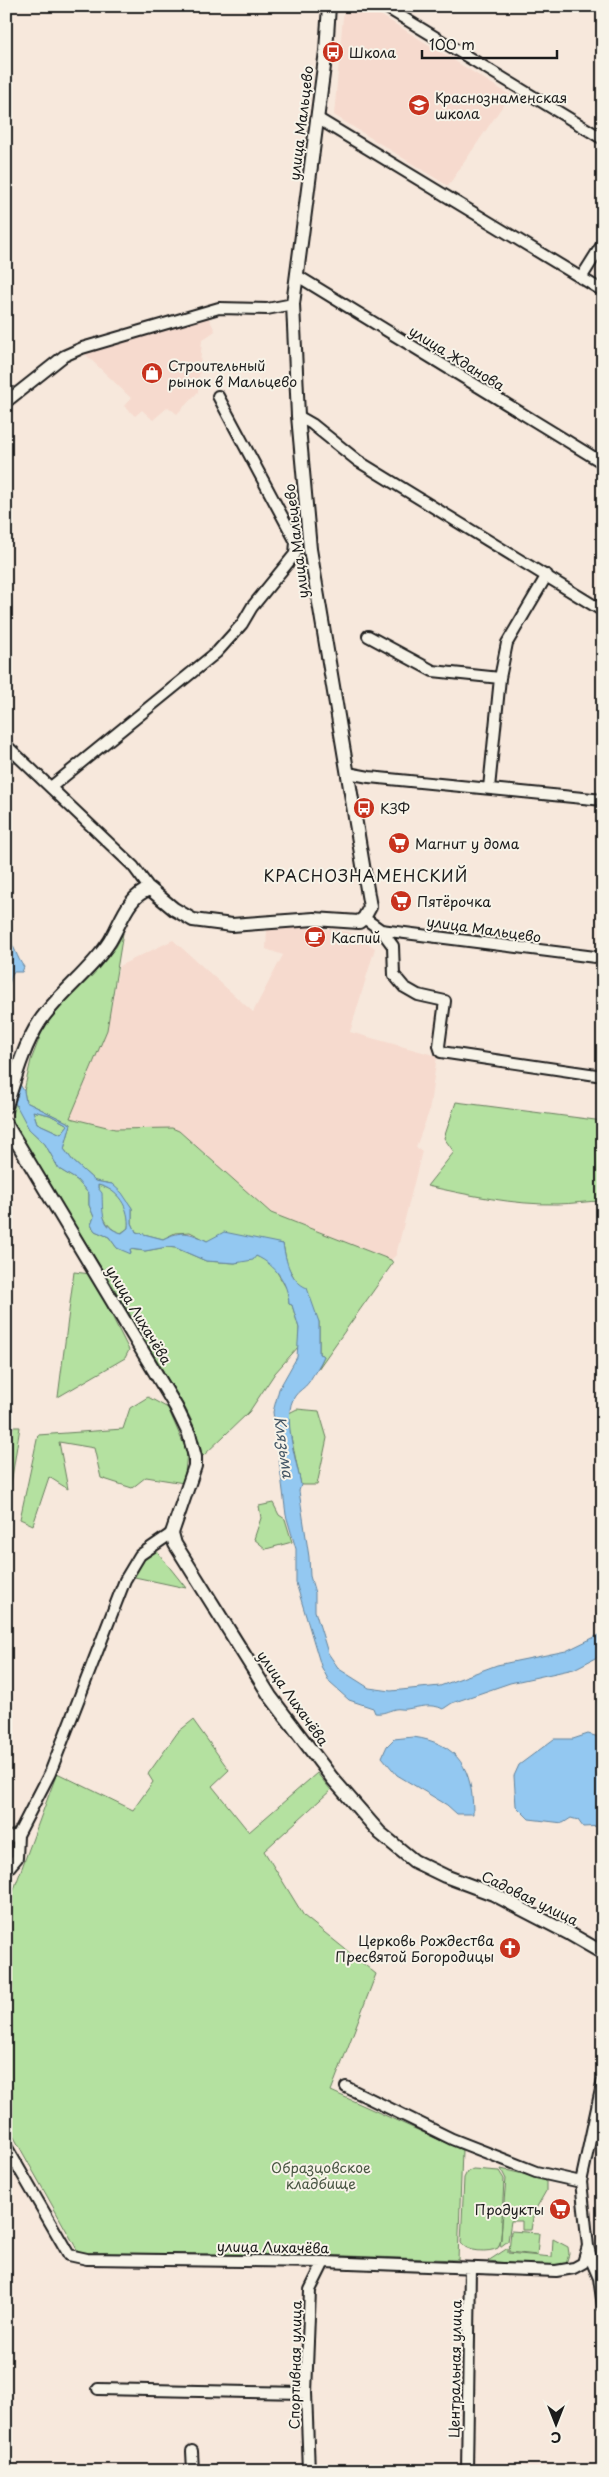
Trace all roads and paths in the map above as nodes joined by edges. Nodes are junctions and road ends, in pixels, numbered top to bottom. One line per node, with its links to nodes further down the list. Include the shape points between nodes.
1 (329, 6): 3 (street, улица Мальцево)
2 (384, 6): 4 (street)
3 (317, 118): 6 (street, улица Мальцево); 7 (street)
4 (603, 139)
5 (603, 243): 7 (street)
6 (296, 275): 9 (street, улица Мальцево); 13 (street, улица Жданова)
7 (581, 278): 8 (street)
8 (603, 291)
9 (293, 304): 11 (street, via 267,309 218,308 82,348 64,356); 12 (street, улица Мальцево)
10 (218, 396): 14 (street)
11 (6, 402)
12 (298, 416): 15 (street, улица Мальцево); 16 (street, via 358,461)
13 (603, 464)
14 (297, 549): 15 (street); 22 (street, via 242,624 217,652)
15 (310, 549): 21 (street, улица Мальцево)
16 (547, 575): 17 (street); 19 (street, via 506,643)
17 (603, 611)
18 (368, 636): 19 (street, via 433,671)
19 (500, 678): 23 (street)
20 (6, 745): 22 (street)
21 (348, 773): 23 (street); 26 (street, улица Мальцево, via 370,897 370,907)
22 (51, 786): 25 (street, via 133,866)
23 (489, 788): 24 (street)
24 (603, 800)
25 (150, 889): 26 (street, via 174,910 194,920 232,925 314,919 352,923); 30 (street, via 141,892 128,907 109,942 40,1021 22,1058)
26 (364, 918): 27 (street, улица Мальцево)
27 (381, 930): 28 (street, улица Мальцево); 29 (street, via 393,946 394,974 404,987 418,995 445,1001 441,1052)
28 (603, 958)
29 (603, 1076)
30 (6, 1106)
31 (6, 1124): 32 (street, улица Лихачёва, via 144,1350 189,1434 194,1448 194,1466)
32 (172, 1533): 33 (street, via 140,1555 125,1580 50,1773); 35 (street, улица Лихачёва, via 180,1555 270,1696 353,1804 380,1833)
33 (18, 1835): 34 (street); 36 (street, via 17,1858)
34 (6, 1838)
35 (414, 1861): 37 (street, Садовая улица, via 493,1894)
36 (6, 1872)
37 (603, 1954)
38 (603, 2080): 41 (street)
39 (346, 2088): 41 (street, via 452,2139 536,2172)
40 (6, 2146): 43 (street, улица Лихачёва, via 68,2254 87,2259)
41 (581, 2182): 42 (street)
42 (588, 2246): 44 (street, улица Лихачёва, via 583,2263 574,2268); 45 (street, via 599,2278)
43 (324, 2262): 44 (street, улица Лихачёва); 47 (street, Спортивная улица, via 310,2290)
44 (470, 2268): 51 (street, Центральная улица)
45 (603, 2306)
46 (98, 2389): 47 (street)
47 (306, 2393): 50 (street, Спортивная улица)
48 (192, 2451): 49 (street)
49 (193, 2471)
50 (309, 2471)
51 (467, 2471)

